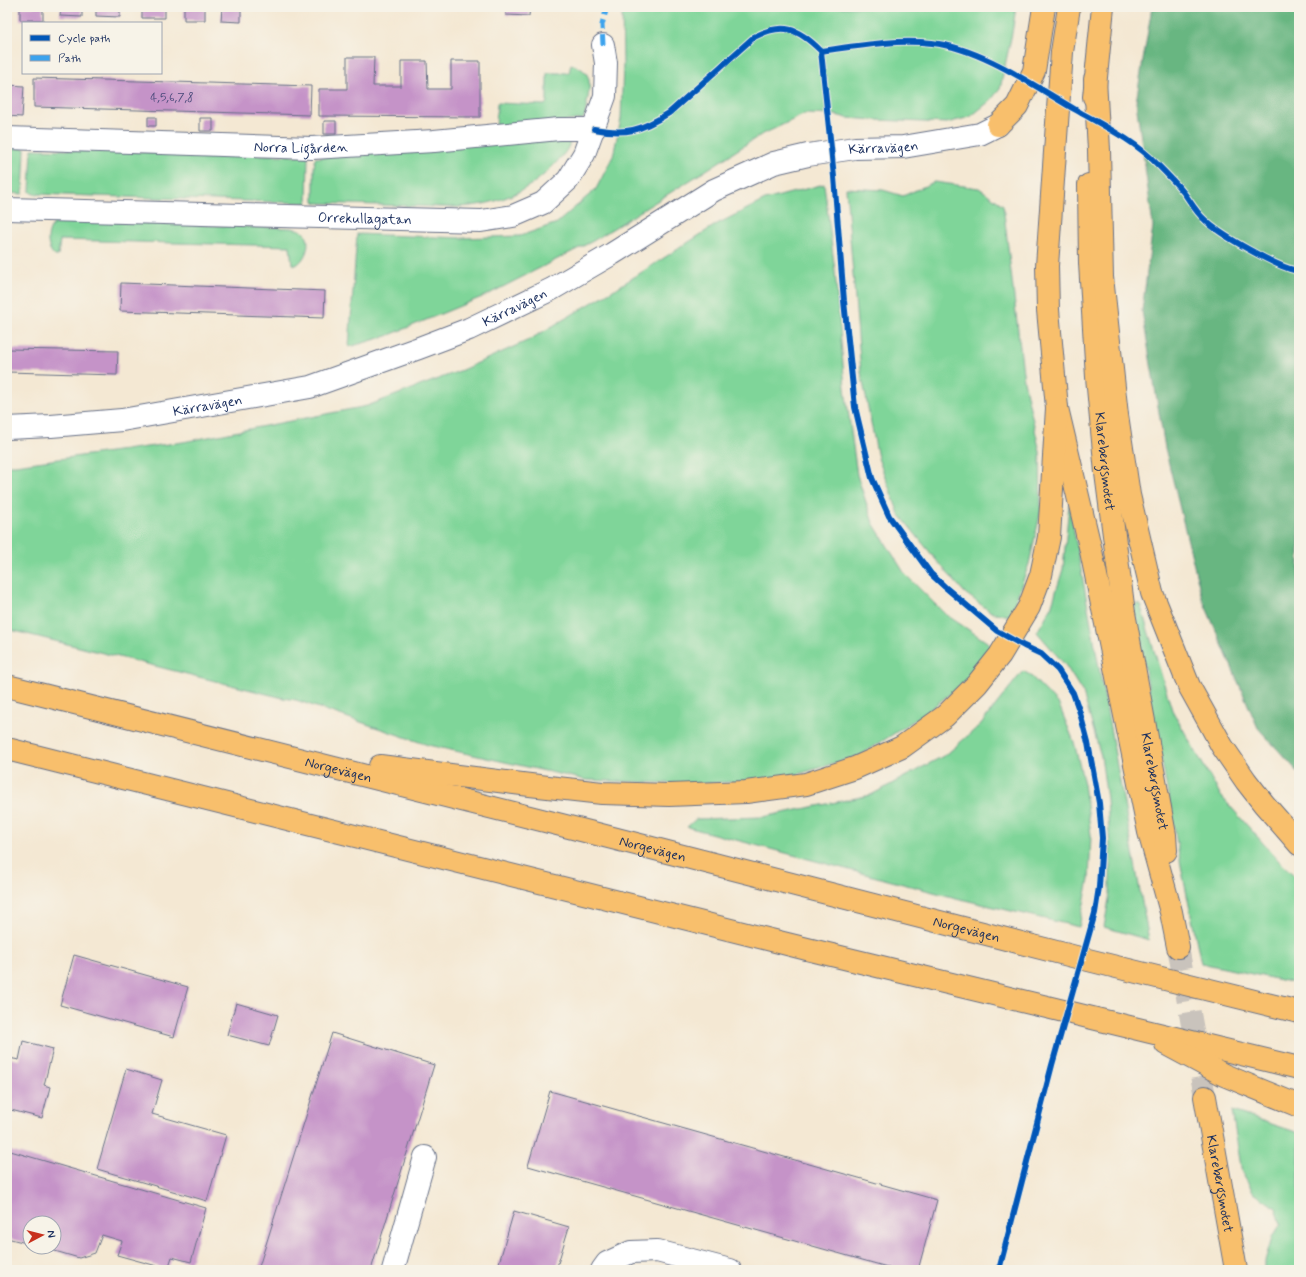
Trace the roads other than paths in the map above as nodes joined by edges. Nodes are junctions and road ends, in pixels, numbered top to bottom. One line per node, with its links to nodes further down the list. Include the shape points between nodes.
1 (1044, 7): 6 (main road, via 1034,72 1018,106)
2 (1069, 7): 10 (main road, Klarebergsmotet, via 1062,52 1047,266 1048,310)
3 (1103, 7): 5 (main road, Klarebergsmotet)
4 (603, 45): 7 (street, Orrekullagatan, via 606,63 605,96)
5 (1095, 79): 15 (main road, via 1102,277 1115,399 1129,495 1152,592 1189,686 1215,734 1246,781); 16 (main road, Klarebergsmotet, via 1089,170 1090,263 1097,377 1124,613 1165,835)
6 (998, 125): 11 (street, Kärravägen, via 980,134 903,147 831,151 774,163 714,190 612,254 538,296 434,343 310,386 122,420)
7 (594, 129): 8 (street, Norra Ligården, via 559,129 434,141 312,148); 9 (street, Orrekullagatan, via 584,154 568,180 543,203 513,216 481,221)
8 (7, 138)
9 (7, 210)
10 (1057, 408): 13 (main road, via 1049,537 1041,575 1029,608 1000,655 977,684 945,716 902,747 855,768 806,784 746,792 669,795 602,793 394,769); 16 (main road, Klarebergsmotet, via 1091,551 1149,832)
11 (7, 428)
12 (7, 686): 13 (main road, Norgevägen)
13 (207, 736): 18 (main road, Norgevägen)
14 (7, 749): 19 (main road, via 808,949)
15 (1299, 844)
16 (1171, 912): 17 (main road, Klarebergsmotet)
17 (1178, 947)
18 (1299, 1012)
19 (1137, 1028): 20 (main road); 22 (main road, via 1224,1075)
20 (1299, 1068)
21 (1205, 1097): 27 (main road, Klarebergsmotet)
22 (1299, 1106)
23 (425, 1158): 24 (street)
24 (393, 1270)
25 (602, 1270): 26 (street, via 608,1263 631,1252 656,1251)
26 (730, 1270)
27 (1236, 1270)

